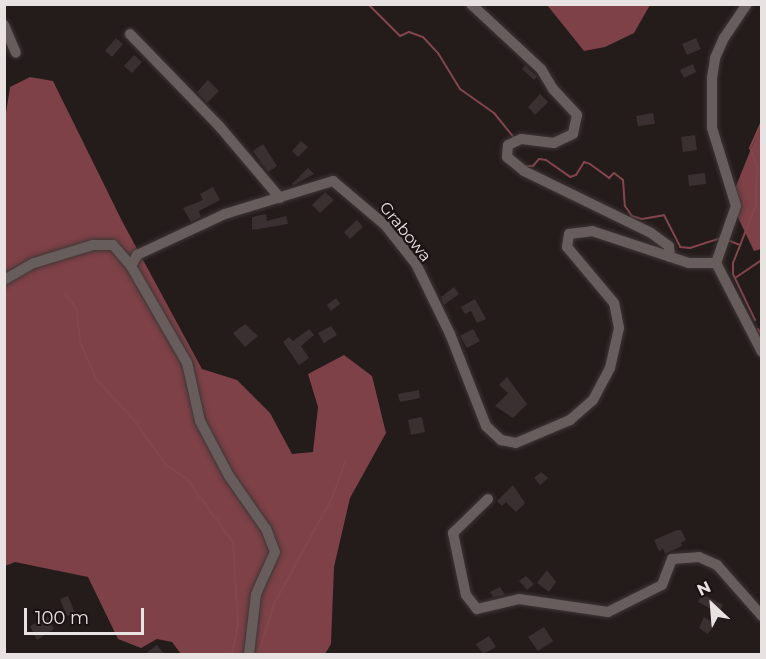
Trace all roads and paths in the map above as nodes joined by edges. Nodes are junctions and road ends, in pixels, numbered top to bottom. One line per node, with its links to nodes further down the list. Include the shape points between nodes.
1 (471, 4): 7 (street, via 541,69 577,115 573,134 554,143 521,139 508,145 507,157 524,171 651,233 669,246)
2 (747, 4): 8 (street, via 724,38 714,68 712,128 736,206)
3 (4, 25): 5 (street)
4 (130, 34): 6 (street, via 220,127)
5 (16, 52)
6 (280, 198): 7 (street, Grabowa, via 333,181 385,225 416,264 450,334 486,426 501,440 516,443 570,420 593,400 610,368 619,328 614,303 567,248 569,234 592,231); 9 (street, Grabowa, via 225,214 158,244 137,255)
7 (670, 257): 8 (street, Grabowa, via 689,263)
8 (712, 263): 11 (street)
9 (132, 266): 10 (street, via 113,245 93,245 34,263); 14 (street, via 187,363 200,421 229,476 266,529 275,552 256,594)
10 (4, 280)
11 (762, 352)
12 (488, 499): 13 (street, via 453,533 466,595 477,609 519,598 608,612 662,585 672,559 699,557 717,565)
13 (762, 616)
14 (249, 654)

